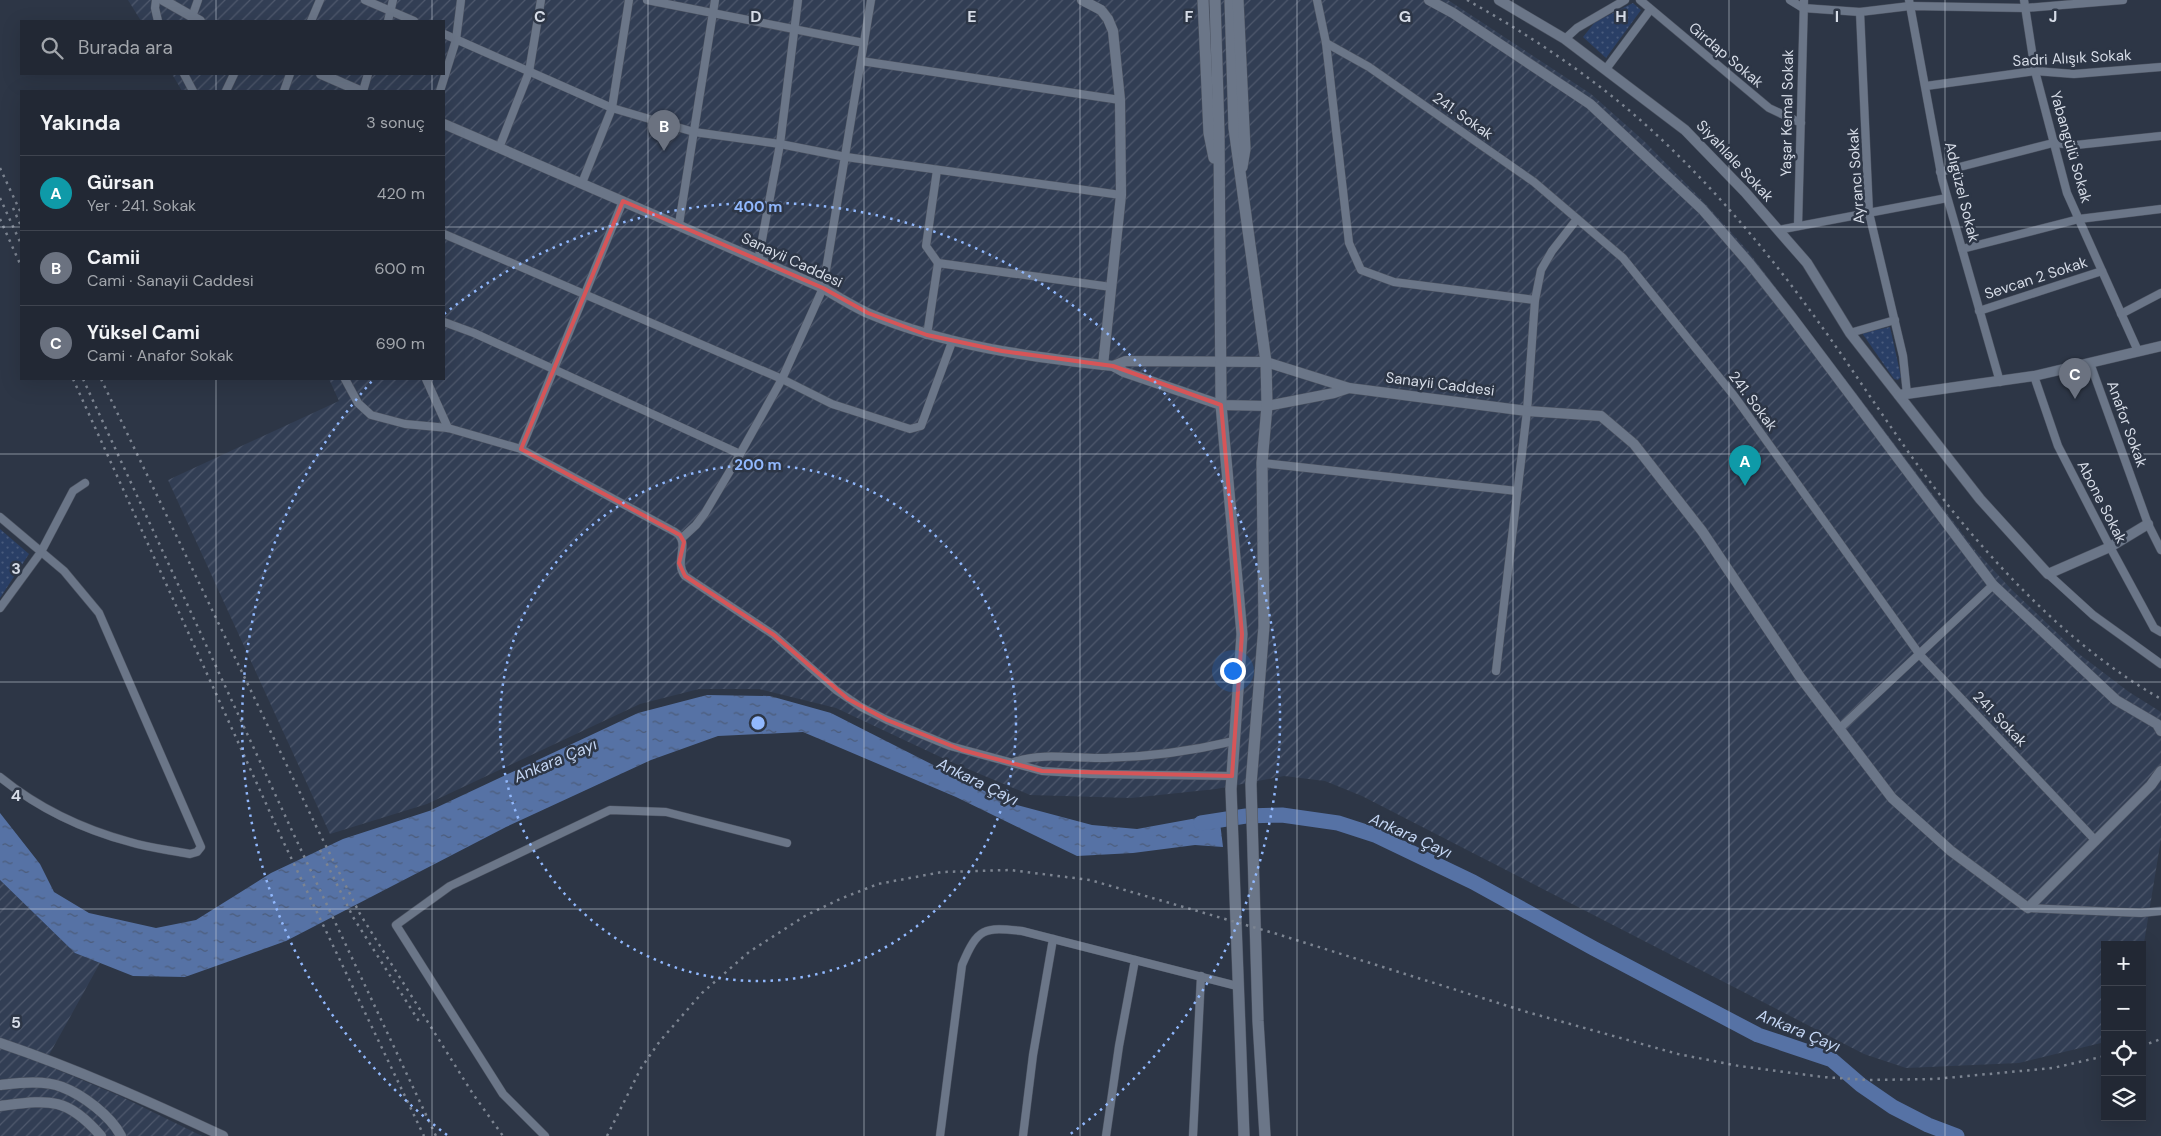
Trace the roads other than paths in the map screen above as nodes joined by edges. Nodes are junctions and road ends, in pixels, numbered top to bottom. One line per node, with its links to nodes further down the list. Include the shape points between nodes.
1 (156, 0): 34 (street)
2 (163, 0): 33 (street)
3 (198, 0): 33 (street)
4 (320, 0): 35 (street)
5 (365, 0): 30 (street)
6 (393, 0): 30 (street)
7 (461, 0): 41 (street)
8 (541, 0): 48 (street)
9 (629, 0): 62 (street)
10 (647, 0): 31 (street)
11 (715, 0): 31 (street)
12 (798, 0): 38 (street)
13 (871, 0): 42 (street)
14 (1082, 0): 61 (street, via 1101,10 1113,31)
15 (1203, 0): 75 (main road, via 1209,133)
16 (1215, 0): 75 (main road)
17 (1230, 0): 73 (main road, via 1234,128)
18 (1238, 0): 73 (main road, via 1245,149)
19 (1316, 0): 43 (street)
20 (1429, 0): 133 (street, via 1590,104 1702,209 1791,316)
21 (1499, 0): 40 (street, Siyahlale Sokak)
22 (1625, 0): 40 (street, via 1577,28)
23 (1640, 0): 29 (street, Girdap Sokak)
24 (1790, 0): 27 (street)
25 (2123, 0): 28 (street)
26 (1910, 3): 28 (street); 32 (street); 54 (street, Adıgüzel Sokak)
27 (1803, 4): 32 (street); 63 (street, Yaşar Kemal Sokak)
28 (2024, 4): 47 (street, Yabangülü Sokak)
29 (1650, 10): 46 (street); 63 (street, Girdap Sokak, via 1769,108)
30 (392, 12): 36 (street); 37 (street)
31 (713, 12): 38 (street); 65 (street)
32 (1860, 12): 80 (street, Ayrancı Sokak)
33 (196, 19)
34 (158, 20)
35 (311, 20)
36 (388, 20)
37 (412, 20)
38 (794, 28): 42 (street); 68 (street)
39 (445, 34): 41 (street)
40 (1565, 39): 46 (street, Siyahlale Sokak)
41 (456, 40): 48 (street); 60 (street)
42 (864, 43): 44 (street)
43 (1326, 43): 82 (street, 241. Sokak, via 1369,67 1534,182); 95 (street, via 1349,243 1361,270 1394,282)
44 (861, 61): 61 (street); 70 (street)
45 (2161, 67): 47 (street, Sadri Alışık Sokak, via 2074,74)
46 (1606, 69): 85 (street, Siyahlale Sokak, via 1685,130)
47 (2035, 71): 54 (street, Sadri Alışık Sokak); 67 (street, Yabangülü Sokak)
48 (529, 72): 62 (street); 69 (street)
49 (185, 75): 55 (street)
50 (234, 75): 56 (street)
51 (290, 75): 57 (street)
52 (324, 75): 58 (street)
53 (368, 75): 59 (street)
54 (1926, 86): 72 (street, Adıgüzel Sokak)
55 (192, 90)
56 (226, 90)
57 (284, 90)
58 (359, 90)
59 (361, 90)
60 (440, 90)
61 (1120, 100): 76 (street)
62 (612, 108): 65 (street); 74 (street)
63 (1801, 123): 84 (street, Yaşar Kemal Sokak)
64 (445, 124): 69 (street, Sanayii Caddesi)
65 (694, 132): 68 (street); 83 (street)
66 (2161, 136): 67 (street, via 2076,145)
67 (2053, 143): 72 (street); 81 (street, Yabangülü Sokak, via 2067,193)
68 (780, 144): 70 (street); 88 (street)
69 (499, 148): 74 (street, Sanayii Caddesi)
70 (846, 157): 71 (street); 92 (street)
71 (937, 170): 76 (street); 89 (street, via 926,246)
72 (1940, 172): 77 (street, Adıgüzel Sokak)
73 (1240, 183): 106 (main road)
74 (582, 184): 78 (street, Sanayii Caddesi)
75 (1220, 186): 105 (main road)
76 (1121, 195): 91 (street)
77 (1947, 198): 80 (street); 87 (street, Adıgüzel Sokak)
78 (623, 201): 83 (street, Sanayii Caddesi); 94 (street)
79 (2161, 209): 81 (street)
80 (1869, 213): 84 (street); 98 (street, Ayrancı Sokak)
81 (2079, 218): 87 (street); 90 (street, Yabangülü Sokak)
82 (1577, 219): 95 (street, via 1541,270); 136 (street, 241. Sokak, via 1623,258 1735,397)
83 (679, 224): 88 (street, Sanayii Caddesi)
84 (1798, 226): 85 (street)
85 (1778, 230): 100 (street, Siyahlale Sokak, via 1807,263)
86 (445, 234): 94 (street)
87 (1962, 249): 96 (street, Adıgüzel Sokak)
88 (758, 261): 92 (street, Sanayii Caddesi)
89 (938, 264): 91 (street); 101 (street)
90 (2102, 271): 96 (street, Sevcan 2 Sokak); 97 (street, Yabangülü Sokak)
91 (1111, 287): 108 (street)
92 (823, 288): 101 (street, Sanayii Caddesi, via 868,313); 111 (street)
93 (2161, 293): 97 (street)
94 (584, 296): 109 (street); 111 (street)
95 (1535, 300): 119 (street)
96 (1979, 311): 114 (street, Adıgüzel Sokak)
97 (2121, 314): 104 (street, Yabangülü Sokak)
98 (1895, 320): 100 (street); 116 (street, Ayrancı Sokak, via 1903,356)
99 (445, 322): 109 (street)
100 (1850, 333): 116 (street, Siyahlale Sokak)
101 (927, 335): 102 (street, Sanayii Caddesi)
102 (952, 342): 108 (street, Sanayii Caddesi); 111 (street, via 921,426 910,429 832,404)
103 (2161, 346): 104 (street)
104 (2138, 350): 107 (street)
105 (1220, 360): 106 (street, Sanayii Caddesi); 108 (street, Sanayii Caddesi, via 1126,361); 117 (main road)
106 (1266, 362): 115 (street, Sanayii Caddesi); 118 (main road)
107 (2090, 362): 110 (street); 127 (street, Anafor Sokak)
108 (1108, 365): 117 (street, Sanayii Caddesi)
109 (552, 370): 121 (street); 122 (street)
110 (2034, 376): 114 (street); 129 (street, Abone Sokak, via 2058,446)
111 (782, 379): 122 (street)
112 (346, 380): 120 (street, via 358,403 371,415 404,424)
113 (426, 380): 120 (street)
114 (2000, 382): 116 (street)
115 (1349, 388): 118 (street, Sanayii Caddesi); 119 (street, Sanayii Caddesi)
116 (1903, 394): 132 (street, Siyahlale Sokak, via 1980,499)
117 (1221, 405): 118 (street, Sanayii Caddesi); 141 (main road, via 1242,634)
118 (1267, 406): 123 (main road)
119 (1527, 410): 125 (street); 139 (street, Sanayii Caddesi, via 1601,416 1634,444 1702,530 1800,677)
120 (448, 428): 121 (street)
121 (521, 448): 128 (street)
122 (740, 454): 128 (street, via 705,512)
123 (1262, 463): 125 (street); 166 (main road, via 1264,626 1251,784)
124 (85, 483): 131 (street, via 73,491)
125 (1517, 491): 138 (street)
126 (0, 516): 131 (street)
127 (2148, 524): 129 (street); 130 (street, Anafor Sokak)
128 (682, 538): 142 (street, via 679,563 685,576 774,635 848,699 887,720 950,746)
129 (2110, 546): 132 (street); 135 (street, Abone Sokak, via 2154,628)
130 (2161, 550)
131 (42, 552): 134 (street); 145 (street, via 64,571 99,613 201,847 190,854 121,840 67,821 22,795)
132 (2048, 574): 137 (street, via 2092,614)
133 (1993, 585): 136 (street); 140 (street, via 2116,700 2157,724)
134 (0, 608)
135 (2161, 632)
136 (1920, 655): 139 (street); 146 (street, 241. Sokak)
137 (2161, 664)
138 (1496, 671)
139 (1839, 729): 148 (street, Sanayii Caddesi, via 1892,798 1951,851)
140 (2161, 731)
141 (1234, 741): 142 (street, via 1161,754 1104,758 1034,757); 144 (main road)
142 (1014, 762): 144 (street, via 1042,771 1063,773)
143 (2161, 771): 146 (street)
144 (1232, 776): 153 (main road)
145 (0, 777)
146 (2096, 841): 148 (street, via 2065,868)
147 (787, 843): 160 (street, via 666,812 610,810 450,886 396,925 503,1094)
148 (2028, 908): 149 (street)
149 (2161, 911)
150 (1053, 939): 151 (street); 161 (street, via 993,928 981,932 967,952 962,965); 162 (street)
151 (1135, 960): 152 (street); 163 (street)
152 (1201, 976): 153 (street); 164 (street)
153 (1237, 986): 165 (main road)
154 (0, 1043): 159 (street, via 131,1093)
155 (0, 1086): 158 (street, via 37,1083 62,1087 101,1110)
156 (0, 1106): 157 (street, via 35,1102 62,1104 85,1118)
157 (101, 1136)
158 (121, 1136)
159 (223, 1136)
160 (545, 1136)
161 (940, 1136)
162 (1022, 1136)
163 (1106, 1136)
164 (1193, 1136)
165 (1244, 1136)
166 (1265, 1136)

